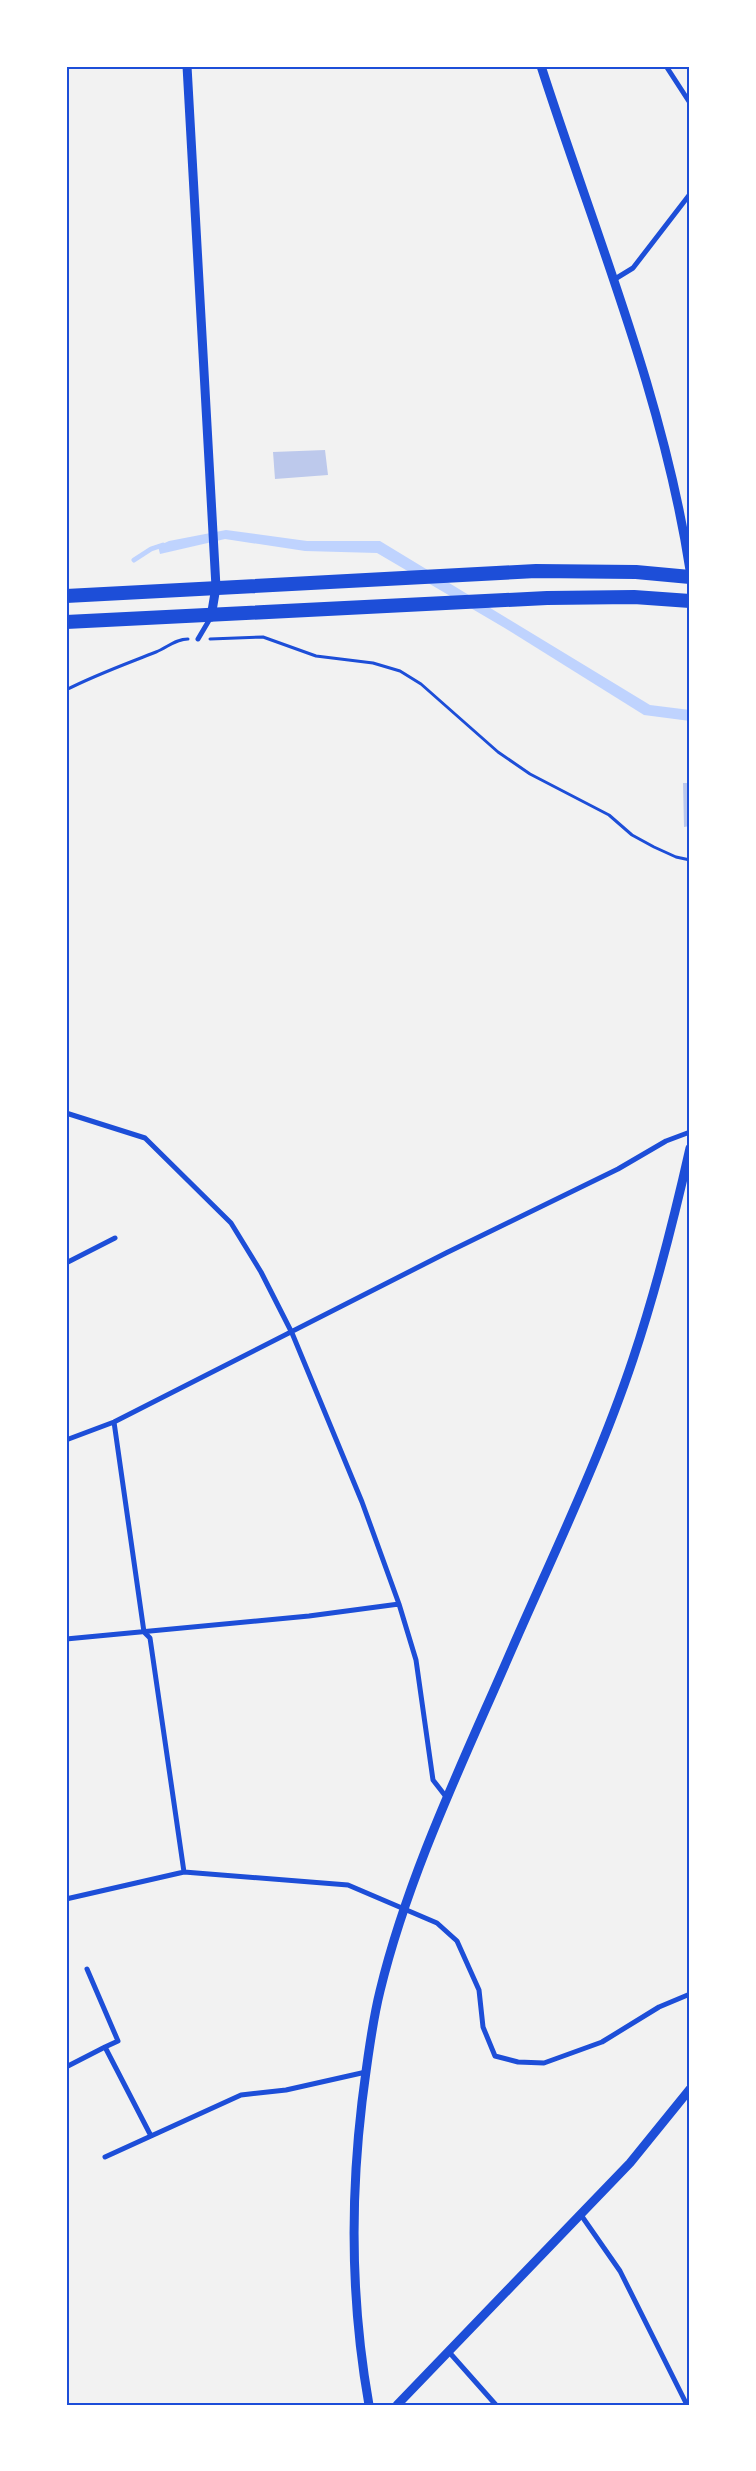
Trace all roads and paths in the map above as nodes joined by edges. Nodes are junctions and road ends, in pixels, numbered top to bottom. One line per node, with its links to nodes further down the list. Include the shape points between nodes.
1 (187, 66): 9 (street)
2 (541, 66): 6 (street)
3 (666, 66): 4 (street)
4 (690, 103)
5 (690, 194): 6 (street, via 633,268)
6 (615, 279): 7 (street, via 668,456)
7 (690, 570)
8 (690, 577): 9 (highway, via 636,572 536,570)
9 (216, 587): 10 (highway); 12 (street)
10 (66, 596)
11 (690, 601): 12 (highway, via 634,596 546,598)
12 (211, 617): 13 (highway); 14 (street)
13 (66, 622)
14 (198, 639): 15 (path, via 180,639 160,651); 16 (path, via 263,637 316,656 400,670 421,684 498,752 530,774 609,815 632,835 676,857)
15 (66, 690)
16 (690, 860)
17 (66, 1113): 22 (street, via 145,1138 231,1223 262,1272)
18 (690, 1132): 22 (street, via 666,1141 618,1169)
19 (690, 1148): 28 (street, via 664,1256 629,1369 603,1438)
20 (115, 1238): 21 (street)
21 (66, 1264)
22 (292, 1333): 23 (street); 25 (street, via 362,1502)
23 (114, 1422): 24 (street); 26 (street)
24 (66, 1440)
25 (399, 1604): 26 (street); 28 (street, via 416,1660 433,1780)
26 (144, 1632): 27 (street); 29 (street, via 150,1638)
27 (66, 1639)
28 (447, 1798): 31 (street)
29 (184, 1872): 30 (street); 31 (street, via 348,1885)
30 (66, 1899)
31 (405, 1908): 33 (street, via 437,1923 457,1941 479,1990 483,2027 495,2056 518,2062 544,2063 602,2042 660,2007); 36 (street, via 380,1990)
32 (87, 1969): 34 (street, via 118,2040)
33 (690, 1994)
34 (105, 2047): 35 (street); 38 (street)
35 (66, 2067)
36 (366, 2072): 38 (street, via 286,2090 241,2095); 43 (street, via 355,2163 353,2253)
37 (690, 2089): 40 (street, via 630,2163)
38 (151, 2136): 39 (street)
39 (105, 2157)
40 (581, 2215): 41 (street); 42 (street, via 620,2271)
41 (449, 2352): 44 (street); 45 (street)
42 (688, 2402)
43 (369, 2405)
44 (397, 2405)
45 (496, 2405)

